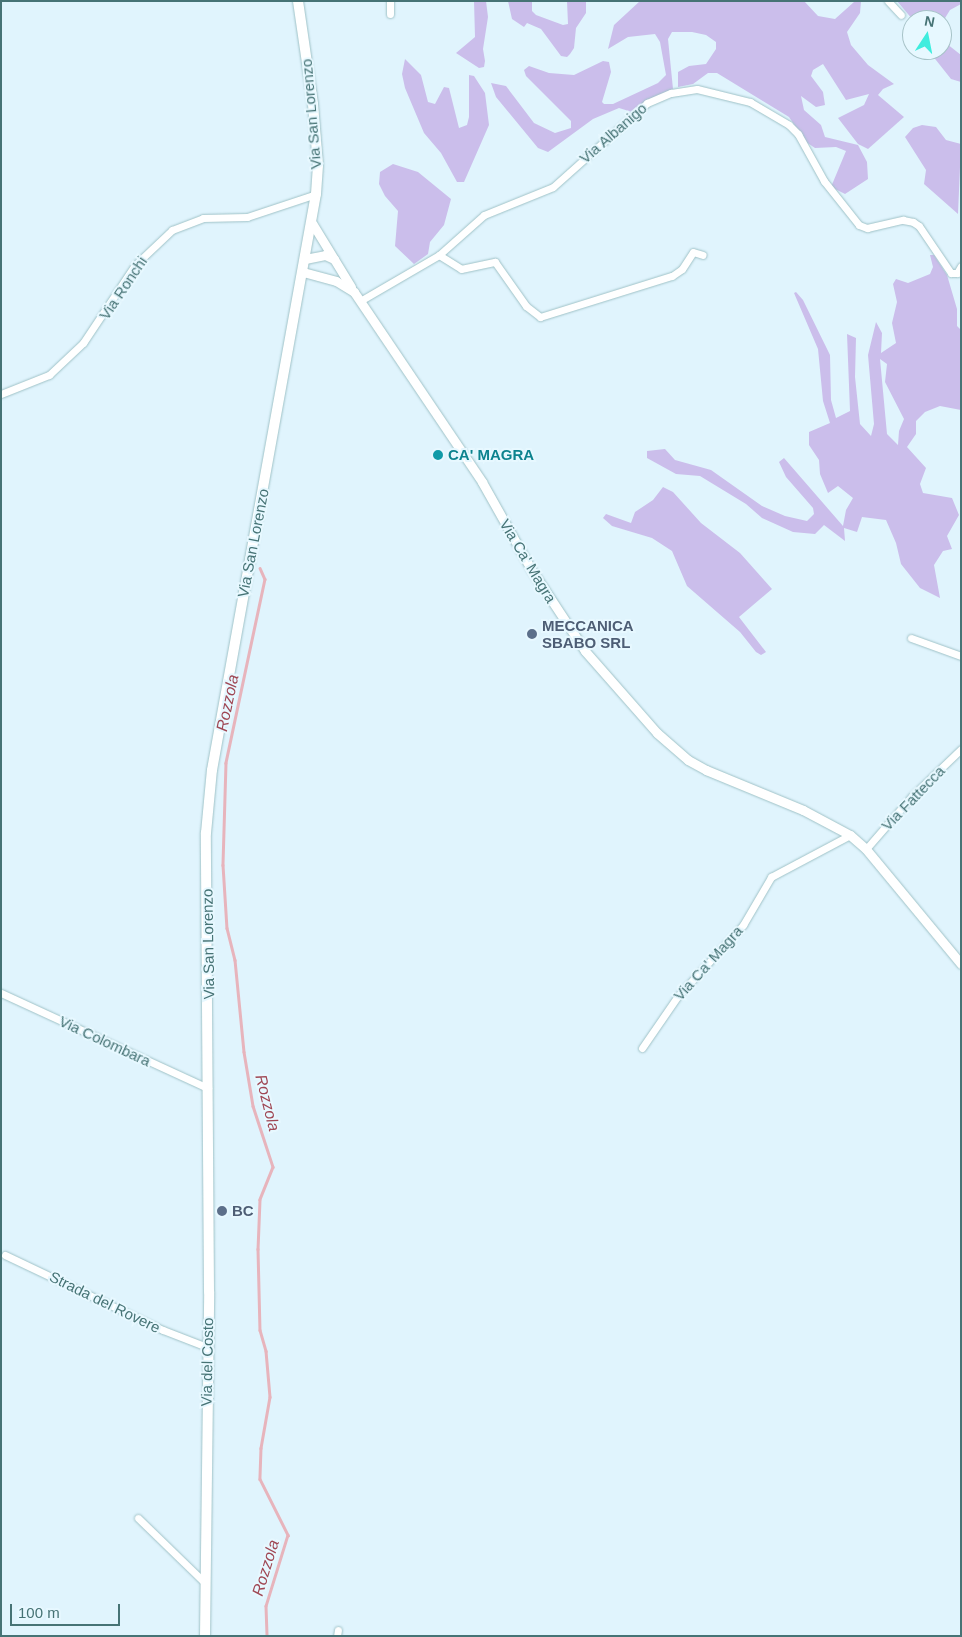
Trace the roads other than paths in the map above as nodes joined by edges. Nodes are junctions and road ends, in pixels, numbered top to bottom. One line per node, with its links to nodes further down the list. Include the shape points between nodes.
1 (298, 1): 6 (main road, Via San Lorenzo, via 313,104 318,165)
2 (390, 1): 4 (street)
3 (888, 1): 5 (street)
4 (390, 14)
5 (901, 15)
6 (316, 194): 7 (main road, Via San Lorenzo); 16 (street, Via Ronchi, via 247,217 203,218 172,230 135,265 83,344 49,375)
7 (312, 224): 10 (main road, Via San Lorenzo); 11 (street)
8 (439, 255): 9 (street, via 461,269 495,262 526,306 540,317 672,276 682,269 693,252); 12 (street, Via Albanigo, via 484,215 553,187 647,103 670,93 697,88 750,102 789,125 798,134 824,181 860,225 867,228 903,220 913,222 951,273 957,273); 15 (street, Via Albanigo)
9 (703, 255)
10 (305, 259): 11 (street, via 325,255 334,258); 13 (main road, Via San Lorenzo)
11 (338, 266): 14 (street)
12 (961, 266)
13 (303, 272): 14 (street, Via Ca' Magra, via 336,281); 25 (main road, Via San Lorenzo, via 212,770 206,833)
14 (354, 292): 15 (street, Via Ca' Magra)
15 (360, 301): 20 (street, Via Ca' Magra, via 482,482 531,569 586,651 657,733 688,760 706,770 810,814)
16 (1, 394)
17 (911, 638): 18 (street)
18 (961, 656)
19 (961, 749): 21 (street, Via Fattecca, via 912,796)
20 (850, 835): 21 (street, Via Ca' Magra); 24 (street, Via Ca' Magra, via 771,877 743,925 683,989)
21 (866, 849): 22 (street, Via Ca' Magra)
22 (961, 964)
23 (1, 993): 25 (street, Via Colombara)
24 (642, 1048)
25 (208, 1088): 27 (main road, Via del Costo)
26 (5, 1255): 27 (street, Strada del Rovere)
27 (206, 1347): 29 (main road, Via del Costo)
28 (138, 1518): 29 (street)
29 (204, 1582): 30 (main road, Via del Costo)
30 (204, 1636)

